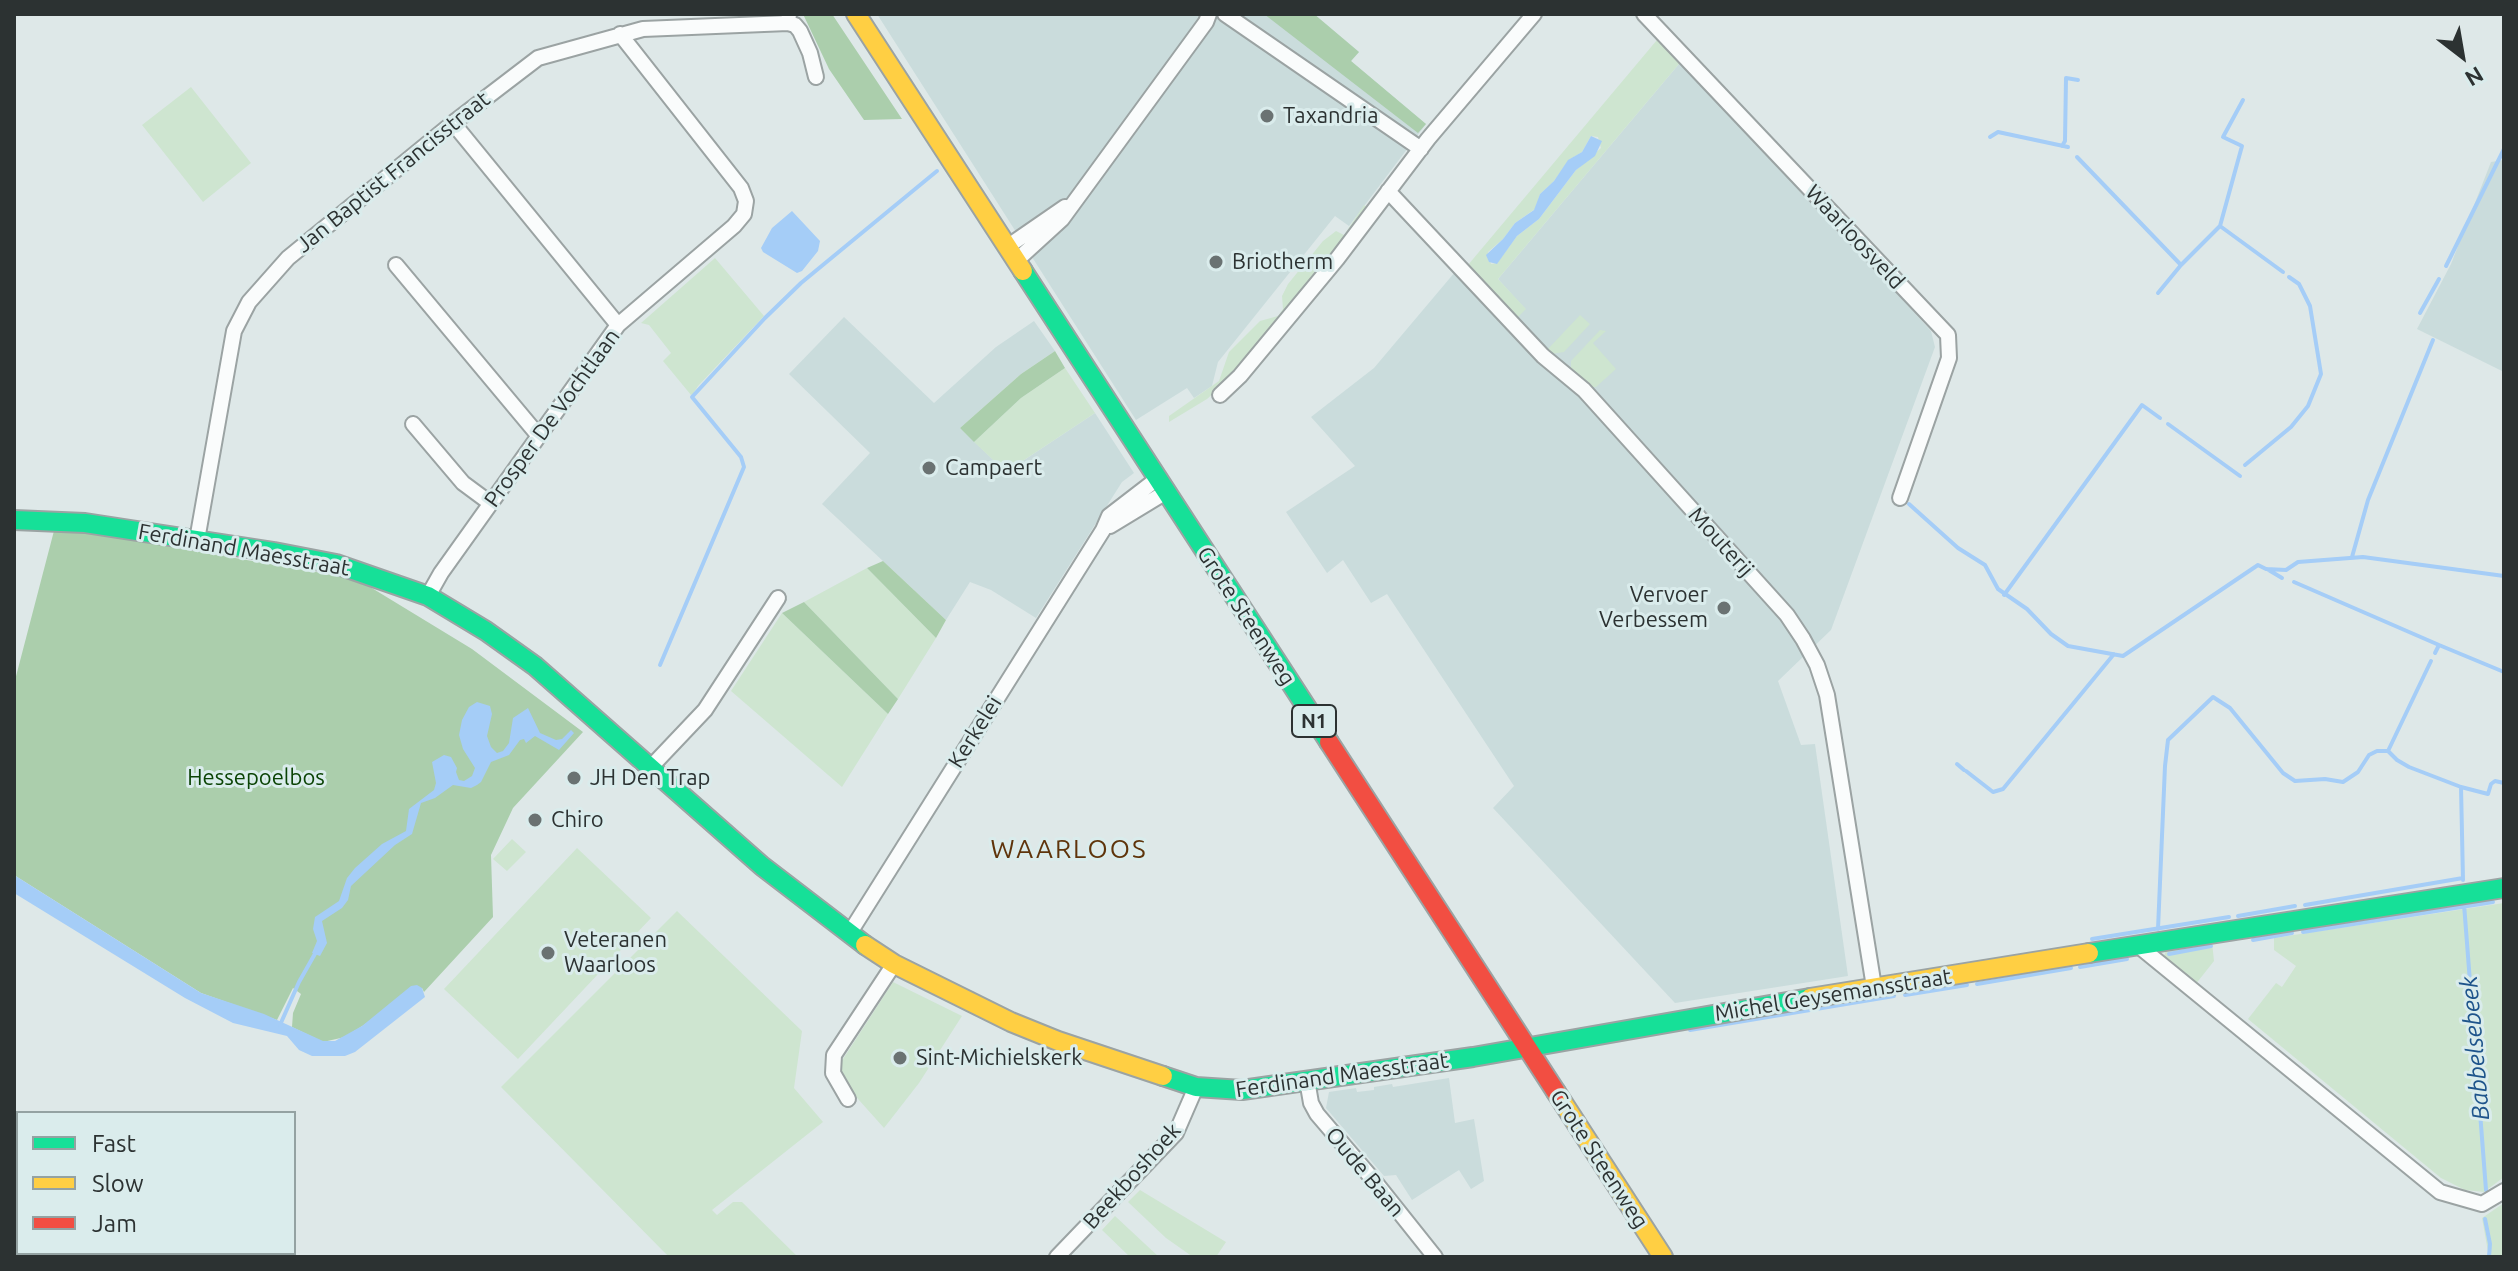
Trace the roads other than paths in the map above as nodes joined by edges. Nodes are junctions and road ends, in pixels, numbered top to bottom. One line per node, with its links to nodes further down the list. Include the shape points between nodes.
1 (856, 14): 12 (street, Grote Steenweg / N1)
2 (1209, 14): 12 (street, via 1062,219)
3 (1225, 14): 10 (street)
4 (1534, 14): 10 (street)
5 (1644, 14): 19 (street, Waarloosveld, via 1948,335 1949,358)
6 (788, 18): 7 (street, Jan Baptist Francisstraat, via 659,26); 8 (street, Jan Baptist Francisstraat, via 800,31)
7 (620, 34): 9 (street, Jan Baptist Francisstraat, via 530,62); 14 (street, Prosper De Vochtlaan, via 746,201 734,226)
8 (816, 77)
9 (453, 123): 14 (street); 22 (street, Jan Baptist Francisstraat, via 288,258 241,315 230,348)
10 (1421, 149): 11 (street)
11 (1388, 191): 15 (street); 30 (street, Mouterij, via 1543,356 1584,390 1803,639 1827,695)
12 (1011, 254): 18 (street, Grote Steenweg / N1)
13 (396, 265): 17 (street)
14 (618, 325): 17 (street, Prosper De Vochtlaan)
15 (1220, 395)
16 (413, 424): 20 (street, via 463,483)
17 (538, 435): 20 (street, Prosper De Vochtlaan)
18 (1161, 486): 27 (street, Kerkelei, via 1109,516); 31 (street, Grote Steenweg / N1)
19 (1900, 498)
20 (490, 503): 23 (street, Prosper De Vochtlaan)
21 (14, 520): 22 (street, Ferdinand Maesstraat, via 85,523)
22 (197, 540): 23 (street, Ferdinand Maesstraat, via 336,564)
23 (428, 596): 25 (street, Ferdinand Maesstraat, via 535,666)
24 (778, 598): 25 (street, via 705,710)
25 (650, 768): 27 (street, Ferdinand Maesstraat)
26 (2504, 888): 28 (street, Michel Geysemansstraat)
27 (849, 934): 29 (street, Ferdinand Maesstraat)
28 (2140, 947): 30 (street, Michel Geysemansstraat); 35 (street, via 2440,1192 2482,1204)
29 (894, 964): 33 (street, Ferdinand Maesstraat, via 1011,1022); 34 (street, via 834,1055 833,1073)
30 (1874, 987): 31 (street, Michel Geysemansstraat)
31 (1526, 1047): 32 (street, Ferdinand Maesstraat); 38 (street, Grote Steenweg / N1)
32 (1307, 1080): 33 (street, Ferdinand Maesstraat, via 1242,1090); 37 (street, Oude Baan, via 1311,1103 1324,1124)
33 (1196, 1087): 36 (street, Beekboshoek, via 1176,1133)
34 (848, 1099)
35 (2504, 1191)
36 (1057, 1257)
37 (1435, 1257)
38 (1663, 1257)

